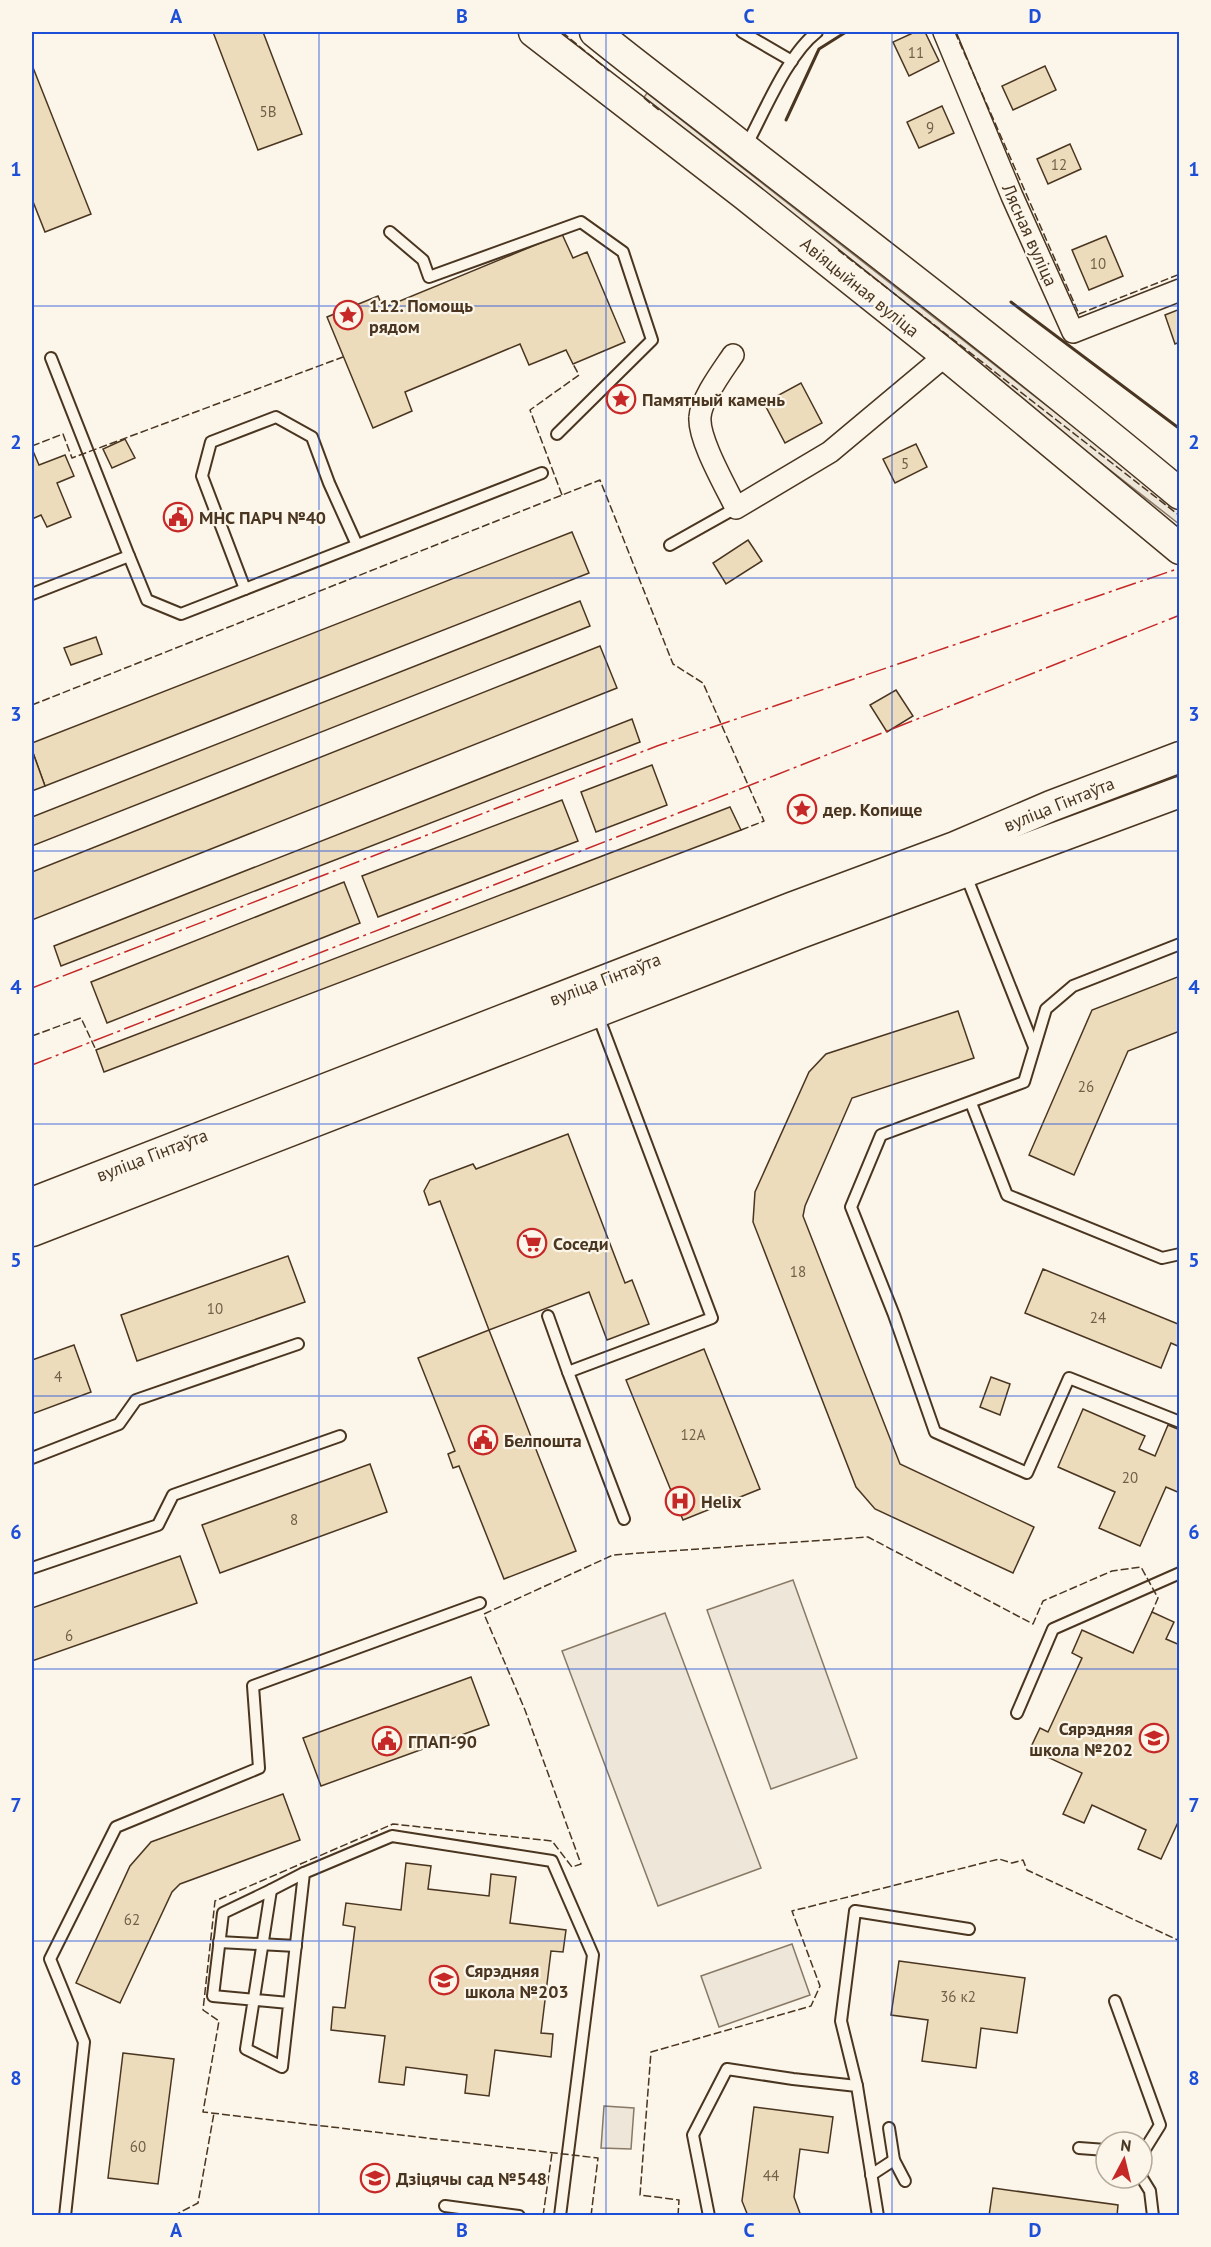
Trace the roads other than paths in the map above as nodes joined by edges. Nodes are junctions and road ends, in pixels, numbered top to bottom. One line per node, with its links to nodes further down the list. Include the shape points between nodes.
1 (534, 32): 8 (main road, Авіяцыйная вуліца)
2 (594, 32): 7 (main road, Авіяцыйная вуліца)
3 (742, 32): 6 (lane)
4 (817, 32): 6 (lane, via 806,40)
5 (944, 32): 12 (street, Лясная вуліца, via 1073,332)
6 (792, 61): 10 (lane)
7 (649, 76): 8 (main road); 10 (main road, Авіяцыйная вуліца)
8 (625, 103): 9 (main road, Авіяцыйная вуліца)
9 (682, 146): 10 (main road, via 724,161 733,160); 14 (main road, Авіяцыйная вуліца)
10 (745, 148): 18 (main road, Авіяцыйная вуліца, via 1080,411)
11 (390, 232): 16 (lane, via 423,260 429,277 581,222 623,252 652,340)
12 (1179, 290)
13 (733, 355): 19 (street, via 711,389 700,417 704,439)
14 (946, 355): 19 (street, via 830,453); 22 (main road, Авіяцыйная вуліца)
15 (51, 358): 23 (lane)
16 (557, 434)
17 (542, 473): 20 (lane)
18 (1179, 494)
19 (736, 508): 21 (lane)
20 (357, 545): 24 (lane); 24 (lane, via 312,437 276,417 211,442 202,476)
21 (670, 545)
22 (1179, 549)
23 (129, 556): 24 (lane, via 147,600 181,614); 25 (lane)
24 (245, 589)
25 (32, 594)
26 (1179, 757): 28 (main road, вуліца Гінтаўта, via 1051,806)
27 (1179, 792): 28 (main road, вуліца Гінтаўта)
28 (960, 860): 30 (main road, вуліца Гінтаўта); 31 (lane)
29 (1179, 944): 31 (lane, via 1073,986 1046,1009)
30 (592, 999): 33 (main road, вуліца Гінтаўта); 34 (main road, вуліца Гінтаўта); 38 (lane, via 712,1318)
31 (1034, 1047): 32 (lane, via 1024,1082)
32 (971, 1103): 35 (lane, via 1007,1195 1162,1258); 39 (lane, via 881,1135 851,1207 935,1432 1028,1473 1069,1378)
33 (32, 1203)
34 (32, 1231)
35 (1179, 1254)
36 (548, 1316): 38 (lane)
37 (298, 1344): 41 (lane, via 136,1400 119,1424)
38 (568, 1371): 42 (lane)
39 (1179, 1422)
40 (340, 1436): 43 (lane, via 173,1495 158,1525)
41 (32, 1458)
42 (624, 1519)
43 (32, 1568)
44 (1179, 1573): 46 (lane, via 1053,1629)
45 (480, 1603): 66 (lane, via 253,1686 259,1768 116,1827 51,1959 84,2042)
46 (1017, 1713)
47 (304, 1873): 48 (lane); 52 (lane); 68 (lane, via 392,1836 552,1861 593,1955)
48 (271, 1890): 50 (lane, via 223,1913); 51 (lane)
49 (969, 1929): 56 (lane, via 855,1911 842,2021)
50 (219, 1942): 51 (lane); 53 (lane, via 213,1996)
51 (262, 1944): 52 (lane); 53 (lane)
52 (296, 1946): 55 (lane)
53 (254, 1998): 55 (lane); 55 (lane, via 246,2049 282,2067)
54 (1115, 2001): 58 (lane, via 1160,2125)
55 (289, 2003)
56 (857, 2086): 62 (lane); 69 (lane, via 727,2069 693,2135)
57 (889, 2128): 61 (lane)
58 (1154, 2135)
59 (1079, 2148): 60 (lane)
60 (1094, 2149)
61 (894, 2160): 62 (lane); 63 (lane)
62 (871, 2175): 70 (lane)
63 (905, 2181)
64 (1149, 2190): 71 (lane)
65 (445, 2206): 67 (lane)
66 (65, 2216)
67 (519, 2216)
68 (560, 2216)
69 (709, 2216)
70 (878, 2216)
71 (1153, 2216)

